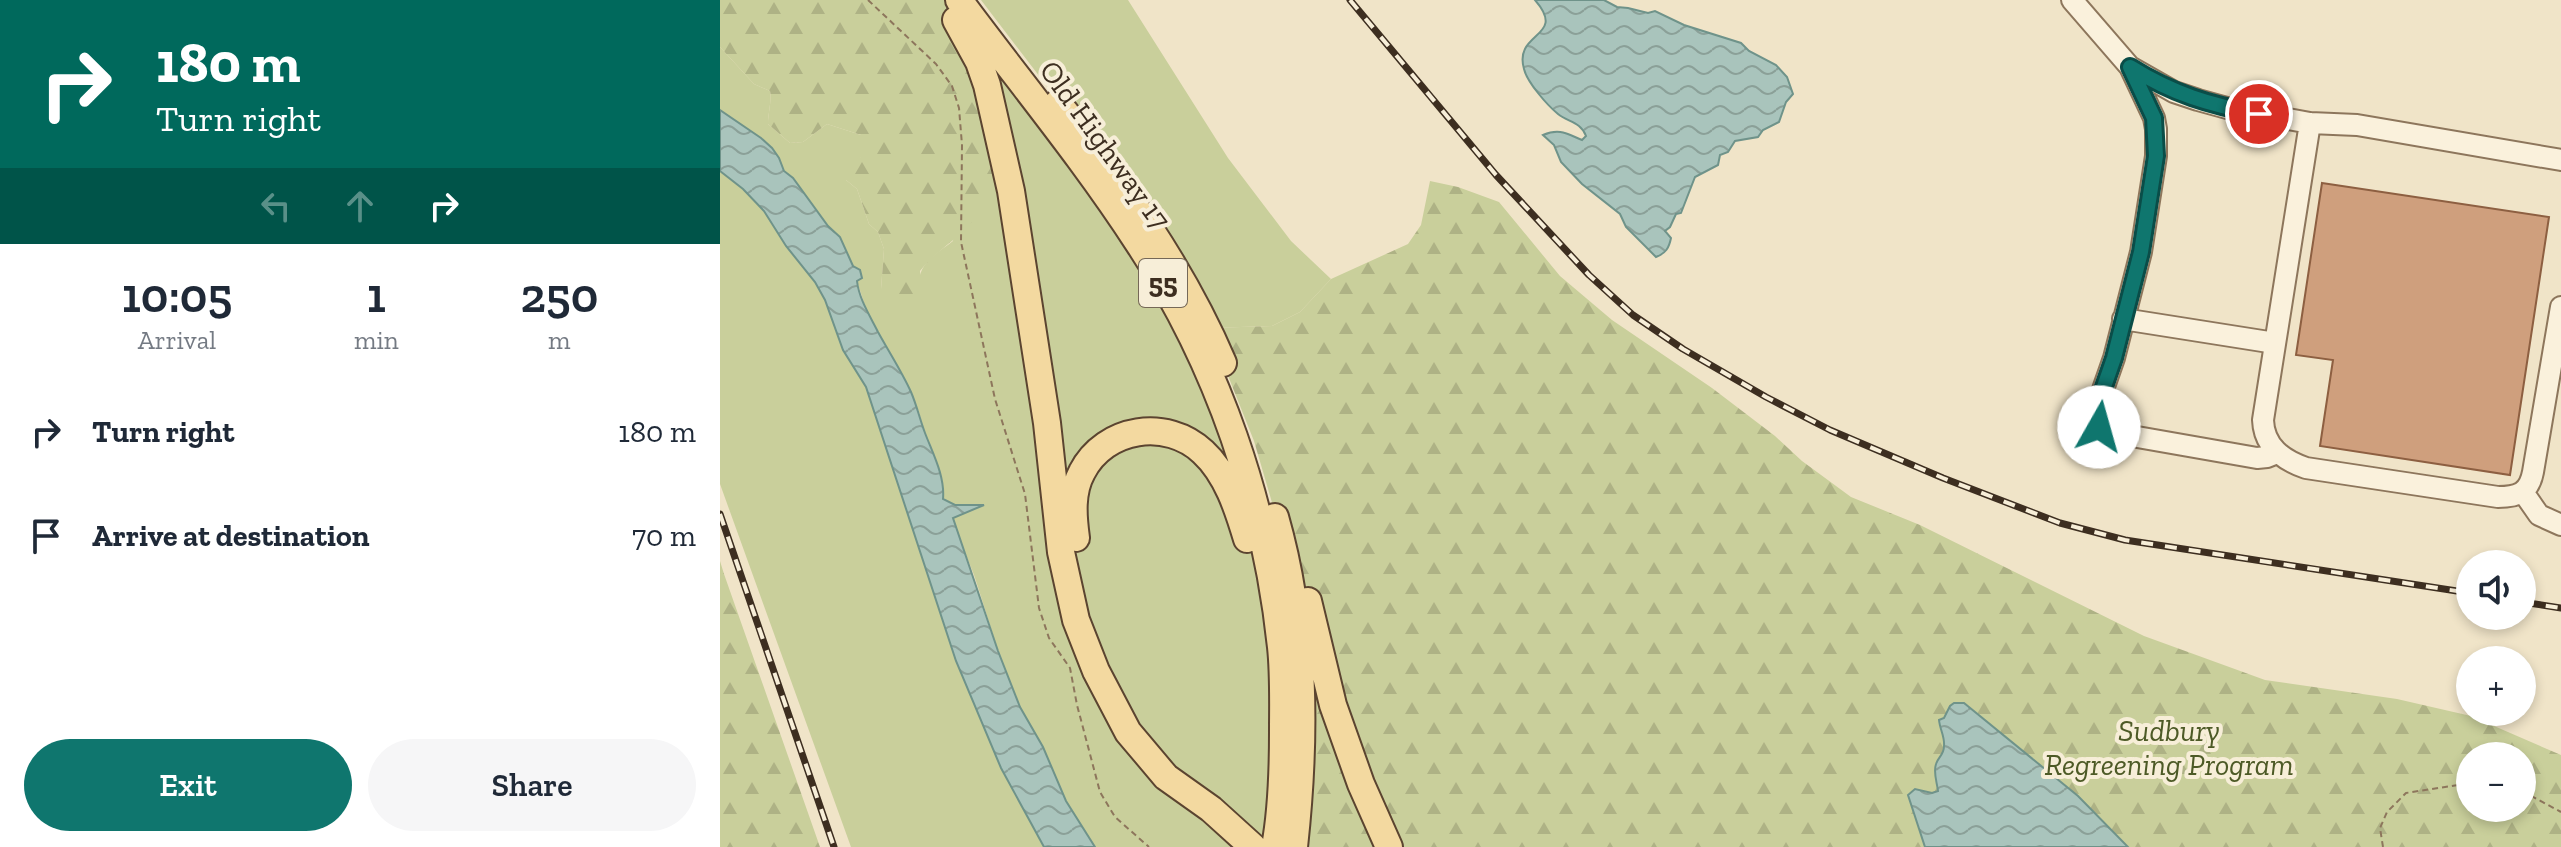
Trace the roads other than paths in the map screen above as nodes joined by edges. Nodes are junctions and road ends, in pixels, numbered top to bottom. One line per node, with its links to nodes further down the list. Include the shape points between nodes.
1 (944, 0): 16 (main road, via 979,62 999,134 1047,423 1061,552 1076,620 1128,732 1166,777)
2 (959, 0): 15 (main road, Old Highway 17 / 55, via 1124,221 1195,344 1244,469)
3 (980, 0): 14 (main road, Old Highway 17 / 55, via 1098,153 1183,281 1233,386)
4 (2072, 0): 5 (street)
5 (2130, 67): 6 (street, via 2198,100); 9 (street, via 2154,118 2156,156 2141,252)
6 (2310, 123): 7 (street, via 2357,125); 10 (street)
7 (2561, 160)
8 (2561, 307): 12 (street, via 2533,472)
9 (2123, 319): 10 (street); 11 (street, via 2099,401 2097,419 2103,431 2257,458)
10 (2275, 343): 11 (street, via 2263,420)
11 (2277, 453): 12 (street, via 2306,468 2498,497)
12 (2523, 492): 13 (street, via 2539,515)
13 (2561, 525)
14 (1278, 526): 19 (main road, Old Highway 17 / 55, via 1295,613 1301,689); 20 (main road, via 1295,551 1333,705)
15 (1275, 611): 16 (main road, via 1257,576 1231,494 1203,451 1178,436 1137,431 1091,458 1076,487 1074,525 1095,623 1141,723); 18 (main road, Old Highway 17 / 55, via 1281,648 1283,768)
16 (1220, 817): 17 (main road)
17 (1253, 847)
18 (1275, 847)
19 (1294, 847)
20 (1389, 847)

